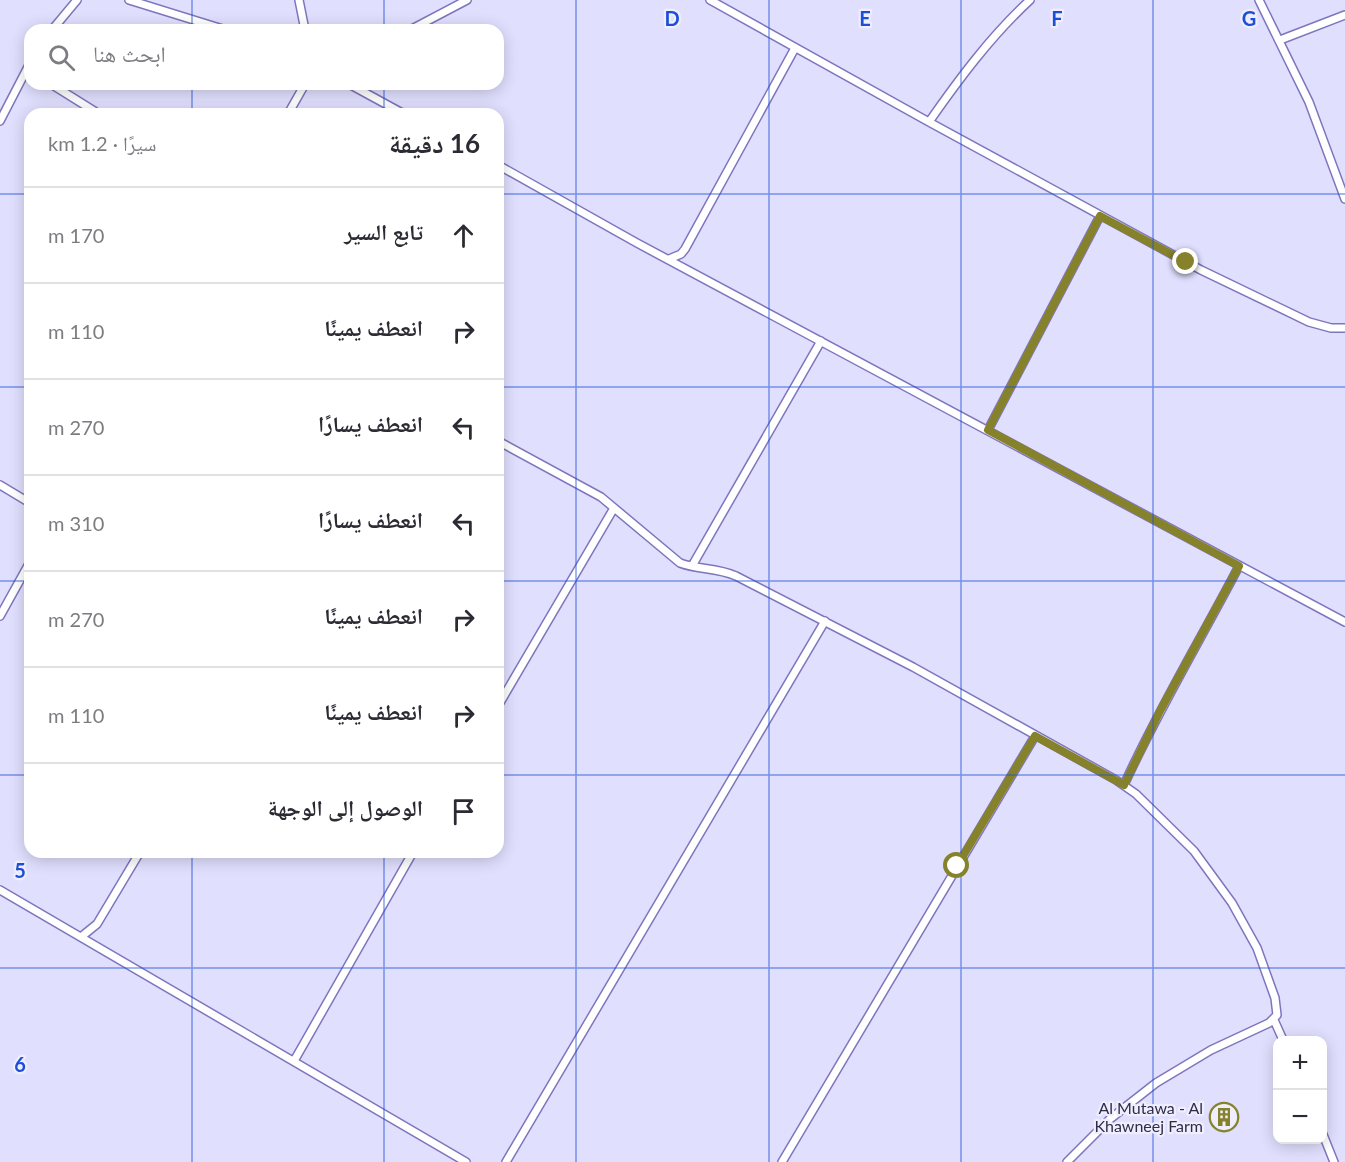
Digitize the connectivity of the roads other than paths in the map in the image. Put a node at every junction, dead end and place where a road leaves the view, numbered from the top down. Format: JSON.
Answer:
{"nodes":[{"id":1,"x":77,"y":0,"type":"edge"},
{"id":2,"x":129,"y":0,"type":"edge"},
{"id":3,"x":299,"y":0,"type":"edge"},
{"id":4,"x":467,"y":0,"type":"edge"},
{"id":5,"x":710,"y":0,"type":"edge"},
{"id":6,"x":1030,"y":0,"type":"edge"},
{"id":7,"x":1259,"y":0,"type":"edge"},
{"id":8,"x":721,"y":2,"type":"edge"},
{"id":9,"x":1345,"y":15,"type":"edge"},
{"id":10,"x":57,"y":24,"type":"edge"},
{"id":11,"x":207,"y":24,"type":"edge"},
{"id":12,"x":304,"y":24,"type":"edge"},
{"id":13,"x":421,"y":24,"type":"edge"},
{"id":14,"x":1280,"y":40,"type":"junction"},
{"id":15,"x":795,"y":48,"type":"junction"},
{"id":16,"x":24,"y":79,"type":"edge"},
{"id":17,"x":61,"y":90,"type":"edge"},
{"id":18,"x":302,"y":90,"type":"edge"},
{"id":19,"x":360,"y":90,"type":"edge"},
{"id":20,"x":89,"y":108,"type":"edge"},
{"id":21,"x":291,"y":108,"type":"edge"},
{"id":22,"x":393,"y":108,"type":"edge"},
{"id":23,"x":0,"y":121,"type":"edge"},
{"id":24,"x":929,"y":122,"type":"junction"},
{"id":25,"x":504,"y":168,"type":"edge"},
{"id":26,"x":1345,"y":199,"type":"edge"},
{"id":27,"x":1100,"y":216,"type":"junction"},
{"id":28,"x":669,"y":260,"type":"junction"},
{"id":29,"x":1345,"y":328,"type":"edge"},
{"id":30,"x":821,"y":341,"type":"junction"},
{"id":31,"x":988,"y":430,"type":"junction"},
{"id":32,"x":504,"y":444,"type":"edge"},
{"id":33,"x":0,"y":485,"type":"edge"},
{"id":34,"x":24,"y":499,"type":"edge"},
{"id":35,"x":614,"y":508,"type":"junction"},
{"id":36,"x":692,"y":566,"type":"junction"},
{"id":37,"x":1239,"y":566,"type":"junction"},
{"id":38,"x":24,"y":573,"type":"edge"},
{"id":39,"x":0,"y":616,"type":"edge"},
{"id":40,"x":825,"y":621,"type":"junction"},
{"id":41,"x":1345,"y":622,"type":"edge"},
{"id":42,"x":504,"y":696,"type":"edge"},
{"id":43,"x":1035,"y":736,"type":"junction"},
{"id":44,"x":1124,"y":785,"type":"junction"},
{"id":45,"x":136,"y":858,"type":"edge"},
{"id":46,"x":410,"y":858,"type":"edge"},
{"id":47,"x":0,"y":890,"type":"edge"},
{"id":48,"x":81,"y":937,"type":"junction"},
{"id":49,"x":1274,"y":1020,"type":"junction"},
{"id":50,"x":1281,"y":1036,"type":"edge"},
{"id":51,"x":294,"y":1061,"type":"junction"},
{"id":52,"x":1327,"y":1143,"type":"edge"},
{"id":53,"x":466,"y":1162,"type":"edge"},
{"id":54,"x":506,"y":1162,"type":"edge"},
{"id":55,"x":782,"y":1162,"type":"edge"},
{"id":56,"x":1067,"y":1162,"type":"edge"},
{"id":57,"x":1334,"y":1162,"type":"edge"}],
"edges":[{"from":1,"to":10,"type":"street"},
{"from":2,"to":11,"type":"street"},
{"from":3,"to":12,"type":"street"},
{"from":4,"to":13,"type":"street"},
{"from":5,"to":8,"type":"street"},
{"from":6,"to":24,"type":"street"},
{"from":7,"to":14,"type":"street"},
{"from":8,"to":15,"type":"street"},
{"from":9,"to":14,"type":"street"},
{"from":14,"to":26,"type":"street"},
{"from":15,"to":24,"type":"street"},
{"from":15,"to":28,"type":"street"},
{"from":16,"to":23,"type":"street"},
{"from":17,"to":20,"type":"street"},
{"from":18,"to":21,"type":"street"},
{"from":19,"to":22,"type":"street"},
{"from":24,"to":27,"type":"street"},
{"from":25,"to":28,"type":"street"},
{"from":27,"to":29,"type":"street"},
{"from":27,"to":31,"type":"street"},
{"from":28,"to":30,"type":"street"},
{"from":30,"to":31,"type":"street"},
{"from":30,"to":36,"type":"street"},
{"from":31,"to":37,"type":"street"},
{"from":32,"to":35,"type":"street"},
{"from":33,"to":34,"type":"street"},
{"from":35,"to":36,"type":"street"},
{"from":35,"to":42,"type":"street"},
{"from":36,"to":40,"type":"street"},
{"from":37,"to":41,"type":"street"},
{"from":37,"to":44,"type":"street"},
{"from":38,"to":39,"type":"street"},
{"from":40,"to":43,"type":"street"},
{"from":40,"to":54,"type":"street"},
{"from":43,"to":44,"type":"street"},
{"from":43,"to":55,"type":"street"},
{"from":44,"to":49,"type":"street"},
{"from":45,"to":48,"type":"street"},
{"from":46,"to":51,"type":"street"},
{"from":47,"to":48,"type":"street"},
{"from":48,"to":51,"type":"street"},
{"from":49,"to":50,"type":"street"},
{"from":49,"to":56,"type":"street"},
{"from":51,"to":53,"type":"street"},
{"from":52,"to":57,"type":"street"}]}
